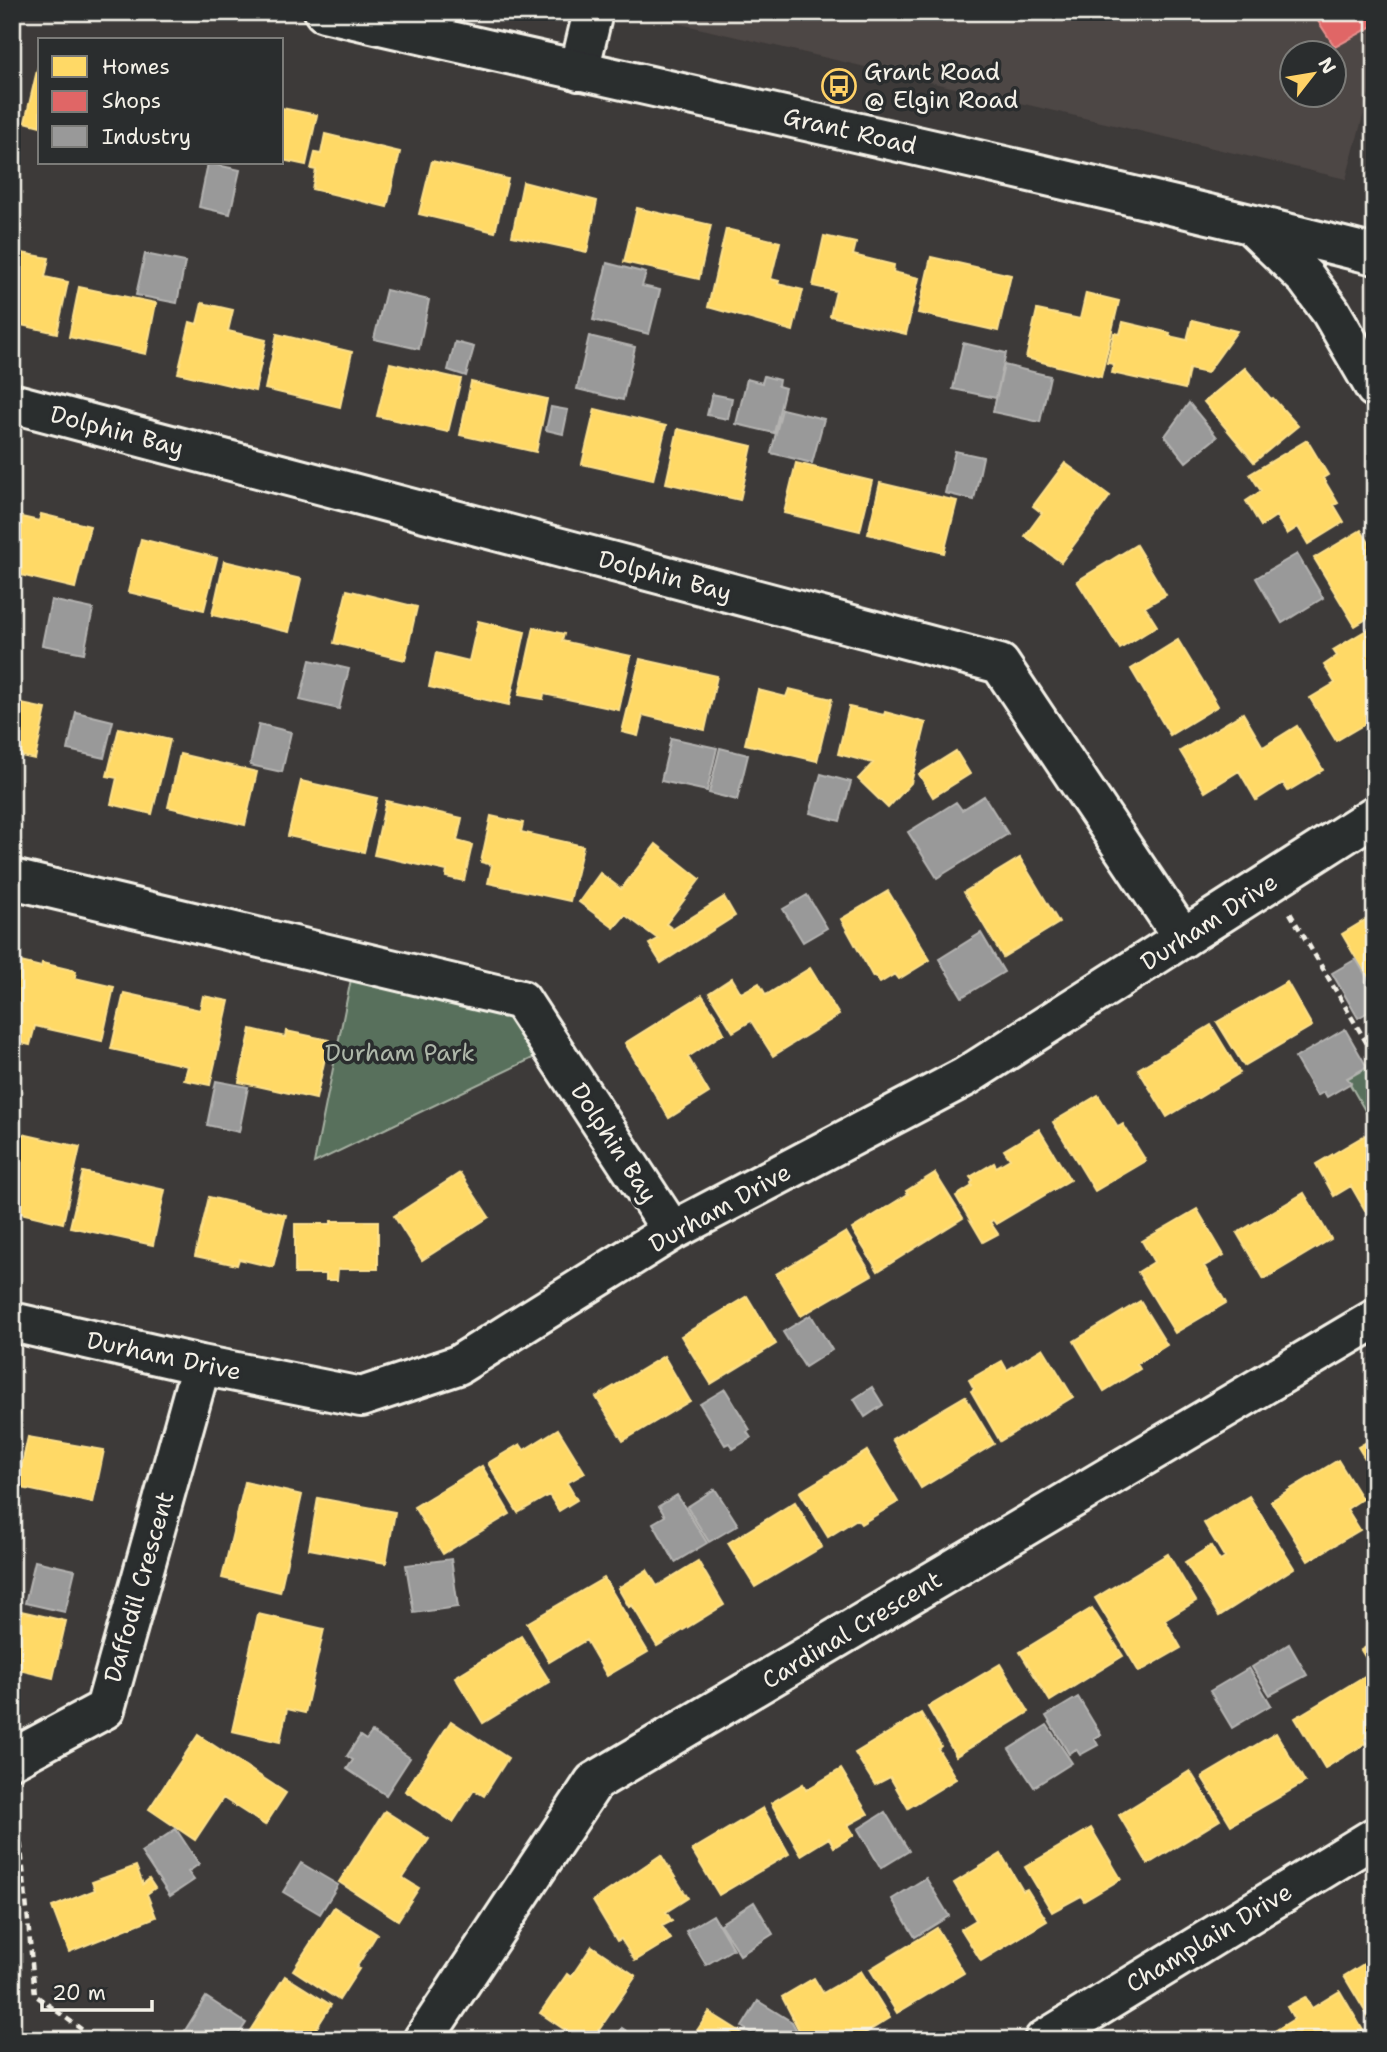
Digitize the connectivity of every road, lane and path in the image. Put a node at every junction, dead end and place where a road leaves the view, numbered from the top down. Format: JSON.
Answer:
{"nodes":[{"id":1,"x":324,"y":12,"type":"edge"},
{"id":2,"x":593,"y":12,"type":"edge"},
{"id":3,"x":579,"y":71,"type":"junction"},
{"id":4,"x":1248,"y":223,"type":"junction"},
{"id":5,"x":1375,"y":255,"type":"edge"},
{"id":6,"x":1375,"y":387,"type":"edge"},
{"id":7,"x":12,"y":403,"type":"edge"},
{"id":8,"x":1375,"y":815,"type":"edge"},
{"id":9,"x":12,"y":879,"type":"edge"},
{"id":10,"x":1271,"y":882,"type":"junction"},
{"id":11,"x":1183,"y":938,"type":"junction"},
{"id":12,"x":1375,"y":1057,"type":"edge"},
{"id":13,"x":672,"y":1231,"type":"junction"},
{"id":14,"x":1375,"y":1319,"type":"edge"},
{"id":15,"x":12,"y":1322,"type":"edge"},
{"id":16,"x":201,"y":1365,"type":"junction"},
{"id":17,"x":12,"y":1759,"type":"edge"},
{"id":18,"x":1375,"y":1837,"type":"edge"},
{"id":19,"x":96,"y":2040,"type":"edge"},
{"id":20,"x":423,"y":2040,"type":"edge"},
{"id":21,"x":1044,"y":2040,"type":"edge"}],
"edges":[{"from":1,"to":3,"type":"street","name":"Grant Road"},
{"from":2,"to":3,"type":"street"},
{"from":3,"to":4,"type":"street","name":"Grant Road"},
{"from":4,"to":5,"type":"street","name":"Grant Road"},
{"from":4,"to":6,"type":"street"},
{"from":7,"to":11,"type":"street","name":"Dolphin Bay"},
{"from":8,"to":10,"type":"street","name":"Durham Drive"},
{"from":9,"to":13,"type":"street","name":"Dolphin Bay"},
{"from":10,"to":11,"type":"street","name":"Durham Drive"},
{"from":10,"to":12,"type":"path"},
{"from":11,"to":13,"type":"street","name":"Durham Drive"},
{"from":13,"to":16,"type":"street","name":"Durham Drive"},
{"from":14,"to":20,"type":"street","name":"Cardinal Crescent"},
{"from":15,"to":16,"type":"street","name":"Durham Drive"},
{"from":16,"to":17,"type":"street","name":"Daffodil Crescent"},
{"from":17,"to":19,"type":"path"},
{"from":18,"to":21,"type":"street","name":"Champlain Drive"}]}
